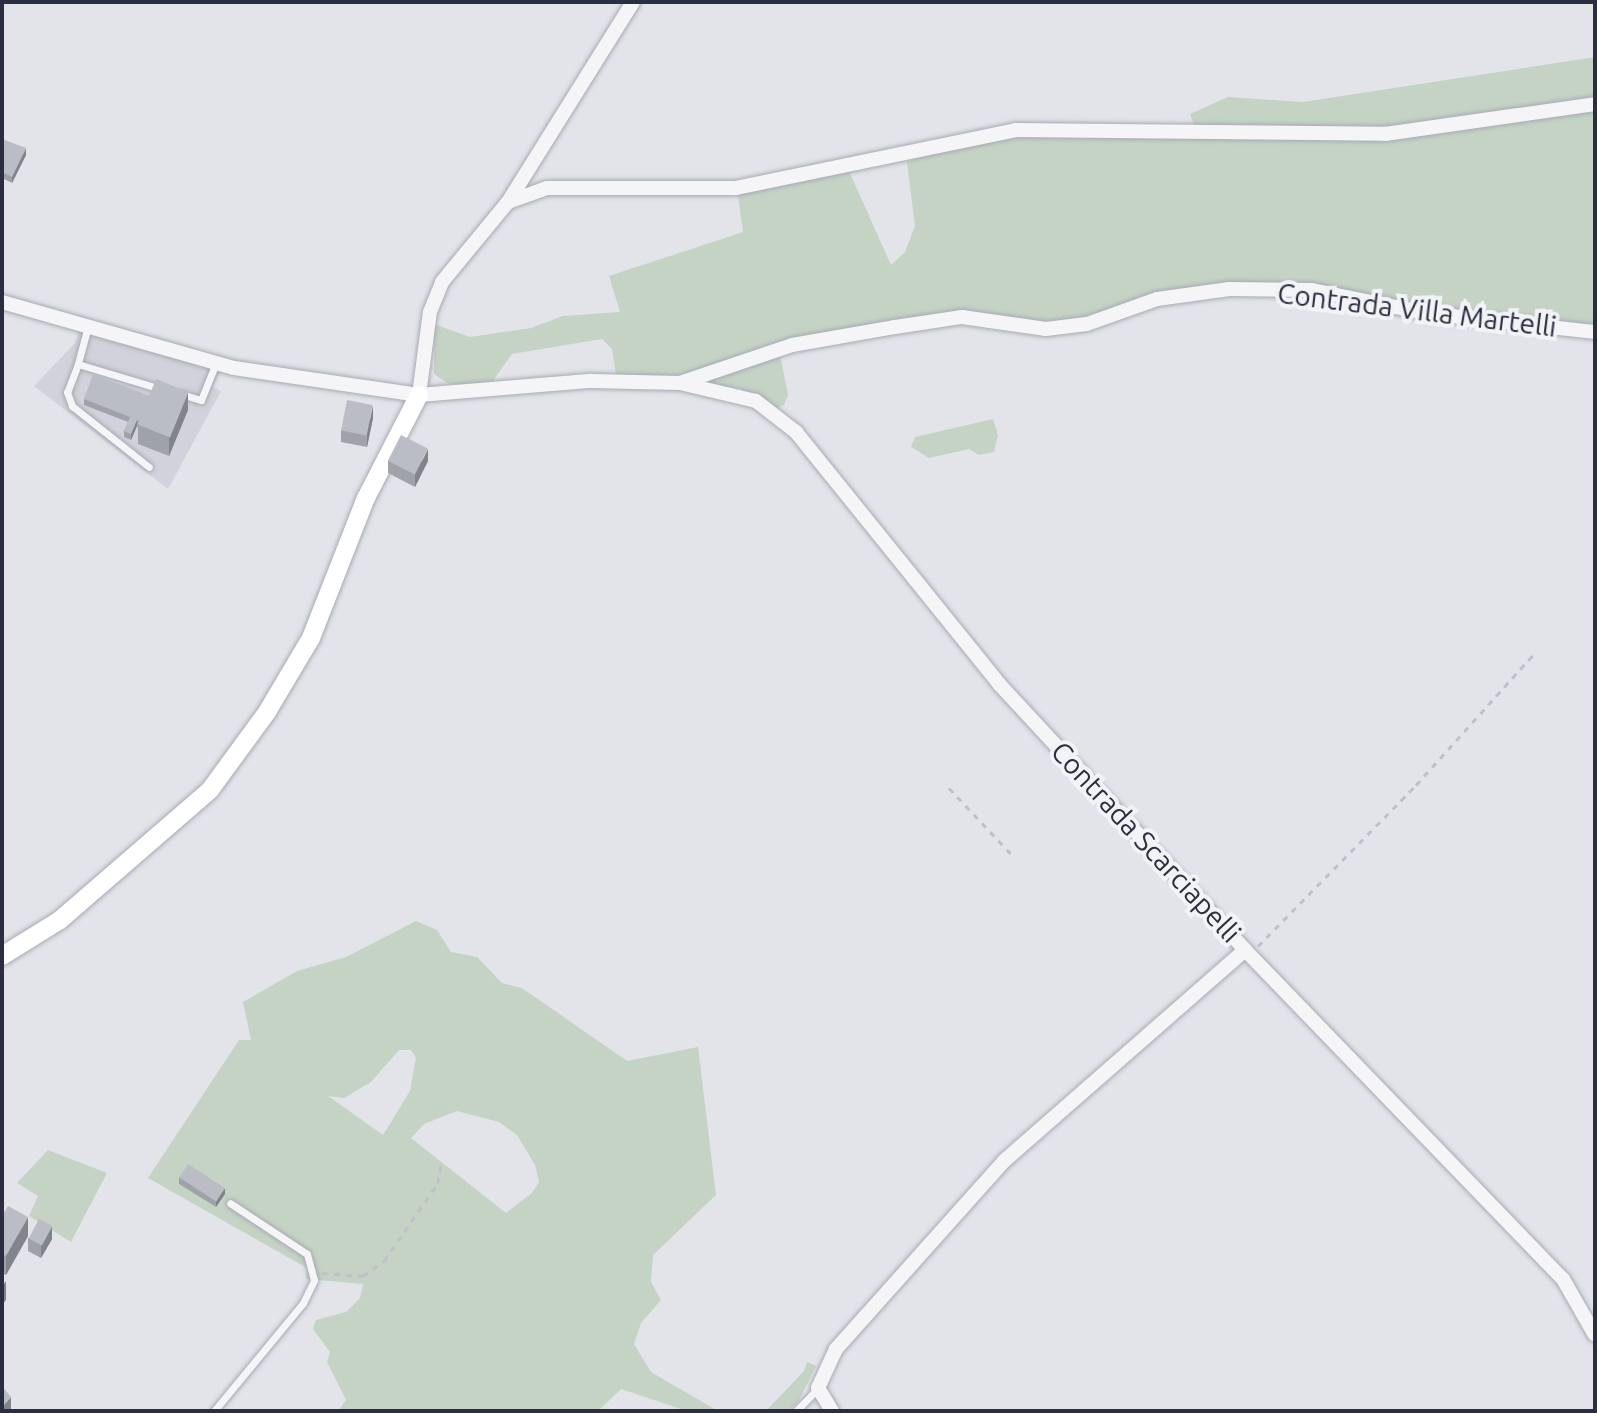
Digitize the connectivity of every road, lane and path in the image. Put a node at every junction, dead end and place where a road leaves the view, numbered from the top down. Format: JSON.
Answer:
{"nodes":[{"id":1,"x":633,"y":2,"type":"edge"},
{"id":2,"x":1595,"y":104,"type":"edge"},
{"id":3,"x":508,"y":202,"type":"junction"},
{"id":4,"x":2,"y":302,"type":"edge"},
{"id":5,"x":88,"y":326,"type":"junction"},
{"id":6,"x":1595,"y":332,"type":"edge"},
{"id":7,"x":216,"y":363,"type":"junction"},
{"id":8,"x":78,"y":364,"type":"junction"},
{"id":9,"x":680,"y":383,"type":"junction"},
{"id":10,"x":419,"y":395,"type":"junction"},
{"id":11,"x":149,"y":467,"type":"dead end"},
{"id":12,"x":1533,"y":655,"type":"dead end"},
{"id":13,"x":949,"y":788,"type":"dead end"},
{"id":14,"x":1014,"y":857,"type":"dead end"},
{"id":15,"x":1247,"y":952,"type":"junction"},
{"id":16,"x":2,"y":956,"type":"edge"},
{"id":17,"x":441,"y":1164,"type":"dead end"},
{"id":18,"x":230,"y":1203,"type":"dead end"},
{"id":19,"x":314,"y":1272,"type":"junction"},
{"id":20,"x":1595,"y":1335,"type":"edge"},
{"id":21,"x":818,"y":1388,"type":"junction"},
{"id":22,"x":214,"y":1411,"type":"edge"},
{"id":23,"x":796,"y":1411,"type":"edge"},
{"id":24,"x":832,"y":1411,"type":"edge"}],
"edges":[{"from":1,"to":3,"type":"street"},
{"from":2,"to":3,"type":"street"},
{"from":3,"to":10,"type":"street"},
{"from":4,"to":5,"type":"street","name":"Contrada Villa Martelli"},
{"from":5,"to":7,"type":"street","name":"Contrada Villa Martelli"},
{"from":5,"to":8,"type":"lane"},
{"from":6,"to":9,"type":"street","name":"Contrada Villa Martelli"},
{"from":7,"to":8,"type":"lane"},
{"from":7,"to":10,"type":"street","name":"Contrada Villa Martelli"},
{"from":8,"to":11,"type":"lane"},
{"from":9,"to":10,"type":"street","name":"Contrada Villa Martelli"},
{"from":9,"to":15,"type":"street","name":"Contrada Scarciapelli"},
{"from":10,"to":16,"type":"street"},
{"from":12,"to":15,"type":"path"},
{"from":13,"to":14,"type":"path"},
{"from":15,"to":20,"type":"street","name":"Contrada Scarciapelli"},
{"from":15,"to":21,"type":"street"},
{"from":17,"to":19,"type":"path"},
{"from":18,"to":19,"type":"lane"},
{"from":19,"to":22,"type":"lane"},
{"from":21,"to":23,"type":"lane"},
{"from":21,"to":24,"type":"street"}]}
